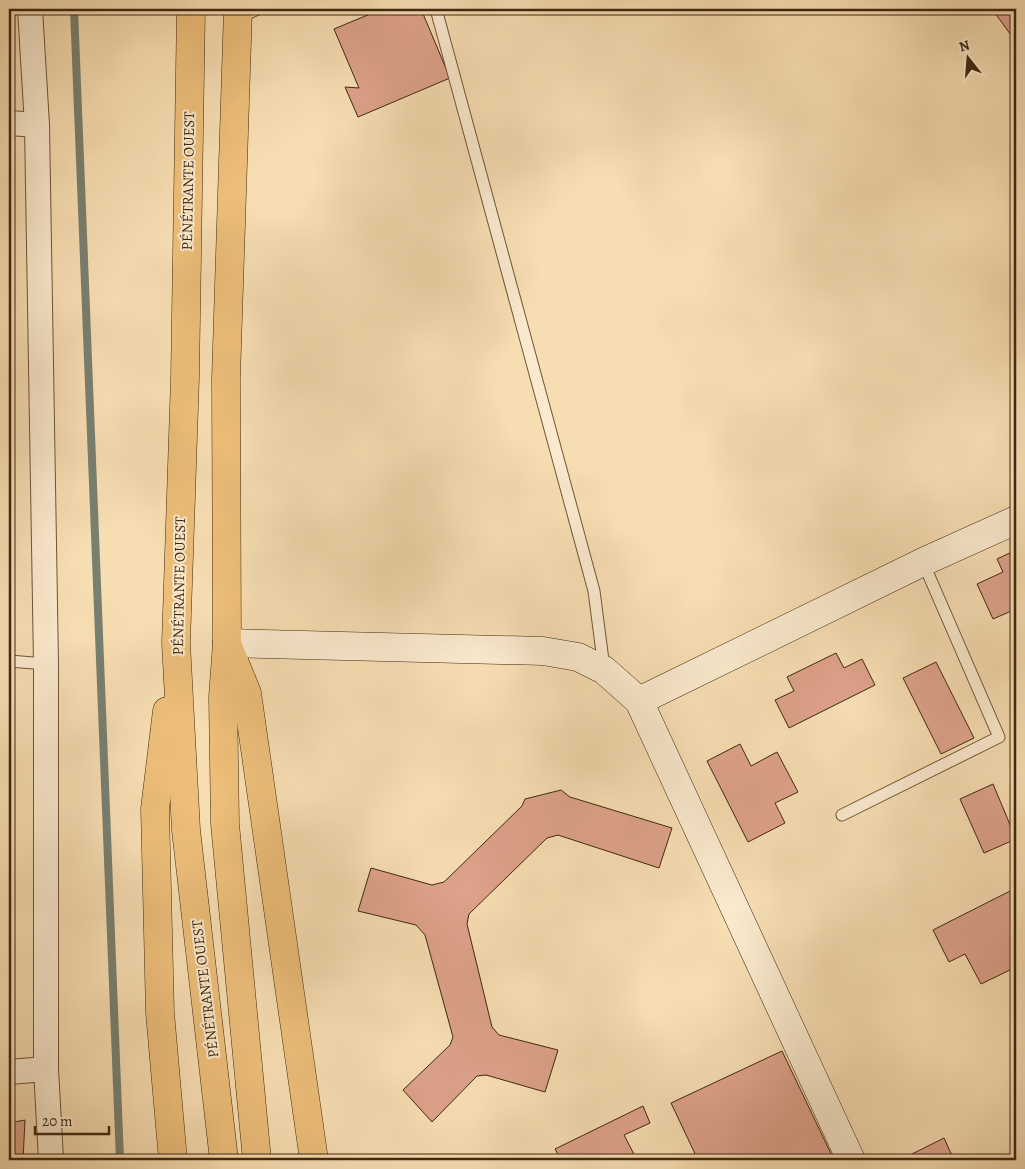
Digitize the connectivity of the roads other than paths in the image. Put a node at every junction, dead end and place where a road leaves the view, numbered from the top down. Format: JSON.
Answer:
{"nodes":[{"id":1,"x":30,"y":9,"type":"edge"},
{"id":2,"x":191,"y":9,"type":"edge"},
{"id":3,"x":436,"y":9,"type":"edge"},
{"id":4,"x":244,"y":12,"type":"edge"},
{"id":5,"x":9,"y":123,"type":"edge"},
{"id":6,"x":37,"y":125,"type":"junction"},
{"id":7,"x":1016,"y":520,"type":"edge"},
{"id":8,"x":923,"y":562,"type":"junction"},
{"id":9,"x":176,"y":643,"type":"junction"},
{"id":10,"x":227,"y":643,"type":"junction"},
{"id":11,"x":9,"y":661,"type":"edge"},
{"id":12,"x":46,"y":664,"type":"junction"},
{"id":13,"x":604,"y":670,"type":"junction"},
{"id":14,"x":639,"y":701,"type":"junction"},
{"id":15,"x":842,"y":815,"type":"dead end"},
{"id":16,"x":46,"y":1069,"type":"junction"},
{"id":17,"x":9,"y":1072,"type":"edge"},
{"id":18,"x":51,"y":1160,"type":"edge"},
{"id":19,"x":172,"y":1160,"type":"edge"},
{"id":20,"x":224,"y":1160,"type":"edge"},
{"id":21,"x":256,"y":1160,"type":"edge"},
{"id":22,"x":314,"y":1160,"type":"edge"},
{"id":23,"x":851,"y":1160,"type":"edge"}],
"edges":[{"from":1,"to":6,"type":"street"},
{"from":2,"to":9,"type":"highway","name":"PÉNÉTRANTE OUEST"},
{"from":3,"to":13,"type":"lane"},
{"from":4,"to":10,"type":"highway"},
{"from":5,"to":6,"type":"street"},
{"from":6,"to":12,"type":"street"},
{"from":7,"to":8,"type":"street"},
{"from":8,"to":14,"type":"street"},
{"from":8,"to":15,"type":"lane"},
{"from":9,"to":19,"type":"highway"},
{"from":9,"to":20,"type":"highway","name":"PÉNÉTRANTE OUEST"},
{"from":10,"to":13,"type":"street"},
{"from":10,"to":21,"type":"highway"},
{"from":10,"to":22,"type":"highway"},
{"from":11,"to":12,"type":"lane"},
{"from":12,"to":16,"type":"street"},
{"from":13,"to":14,"type":"street"},
{"from":14,"to":23,"type":"street"},
{"from":16,"to":17,"type":"street"},
{"from":16,"to":18,"type":"street"}]}
